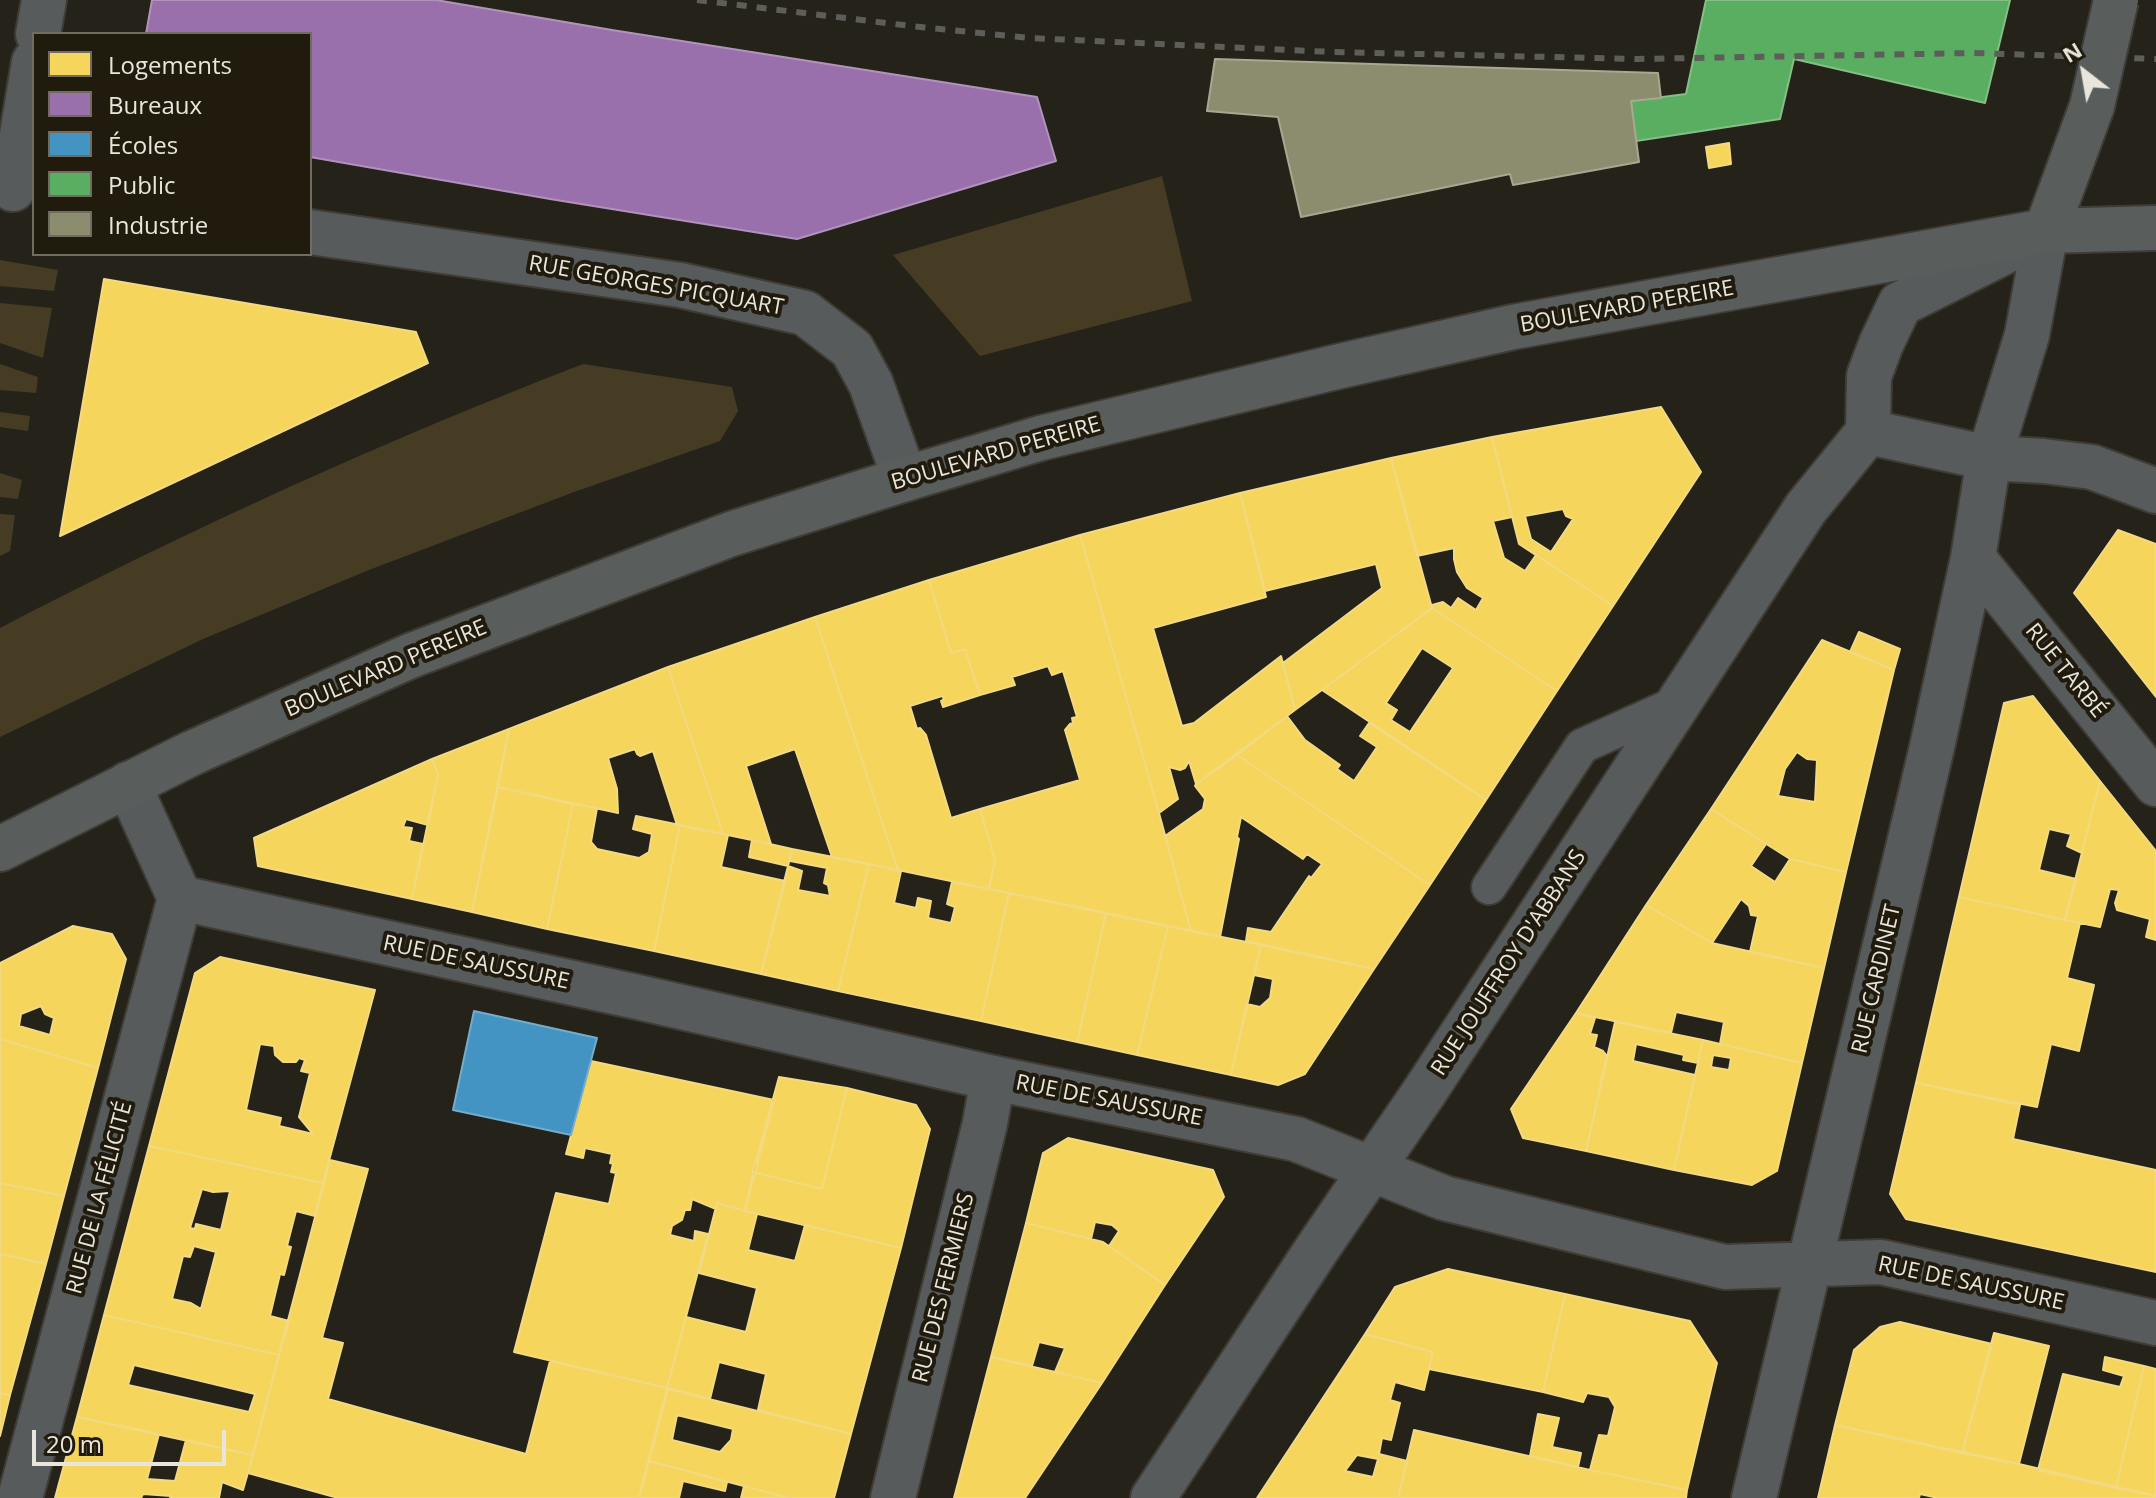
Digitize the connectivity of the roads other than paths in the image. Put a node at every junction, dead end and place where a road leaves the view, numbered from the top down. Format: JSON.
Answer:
{"nodes":[{"id":1,"x":44,"y":0,"type":"edge"},
{"id":2,"x":2116,"y":0,"type":"edge"},
{"id":3,"x":38,"y":32,"type":"edge"},
{"id":4,"x":32,"y":76,"type":"edge"},
{"id":5,"x":16,"y":189,"type":"edge"},
{"id":6,"x":2156,"y":228,"type":"edge"},
{"id":7,"x":2046,"y":231,"type":"junction"},
{"id":8,"x":312,"y":232,"type":"edge"},
{"id":9,"x":1868,"y":432,"type":"junction"},
{"id":10,"x":1989,"y":458,"type":"junction"},
{"id":11,"x":905,"y":479,"type":"junction"},
{"id":12,"x":2156,"y":491,"type":"edge"},
{"id":13,"x":1973,"y":558,"type":"junction"},
{"id":14,"x":1680,"y":702,"type":"junction"},
{"id":15,"x":128,"y":784,"type":"junction"},
{"id":16,"x":2156,"y":784,"type":"edge"},
{"id":17,"x":0,"y":849,"type":"edge"},
{"id":18,"x":1489,"y":887,"type":"dead end"},
{"id":19,"x":180,"y":898,"type":"junction"},
{"id":20,"x":993,"y":1078,"type":"junction"},
{"id":21,"x":1373,"y":1169,"type":"junction"},
{"id":22,"x":1809,"y":1266,"type":"junction"},
{"id":23,"x":2156,"y":1323,"type":"edge"},
{"id":24,"x":20,"y":1498,"type":"edge"},
{"id":25,"x":893,"y":1498,"type":"edge"},
{"id":26,"x":1153,"y":1498,"type":"edge"},
{"id":27,"x":1754,"y":1498,"type":"edge"}],
"edges":[{"from":1,"to":3,"type":"street"},
{"from":2,"to":7,"type":"main road","bridge":true},
{"from":4,"to":5,"type":"street"},
{"from":6,"to":7,"type":"main road","name":"BOULEVARD PEREIRE"},
{"from":7,"to":9,"type":"street"},
{"from":7,"to":10,"type":"street"},
{"from":7,"to":11,"type":"main road","name":"BOULEVARD PEREIRE"},
{"from":8,"to":11,"type":"street","name":"RUE GEORGES PICQUART"},
{"from":9,"to":10,"type":"street"},
{"from":9,"to":14,"type":"street","name":"RUE JOUFFROY D'ABBANS"},
{"from":10,"to":12,"type":"street"},
{"from":10,"to":13,"type":"street","name":"RUE CARDINET"},
{"from":11,"to":15,"type":"main road","name":"BOULEVARD PEREIRE"},
{"from":13,"to":16,"type":"street","name":"RUE TARBÉ"},
{"from":13,"to":22,"type":"street","name":"RUE CARDINET"},
{"from":14,"to":18,"type":"lane"},
{"from":14,"to":21,"type":"street","name":"RUE JOUFFROY D'ABBANS"},
{"from":15,"to":17,"type":"main road","name":"BOULEVARD PEREIRE"},
{"from":15,"to":19,"type":"street"},
{"from":19,"to":20,"type":"street","name":"RUE DE SAUSSURE"},
{"from":19,"to":24,"type":"street","name":"RUE DE LA FÉLICITÉ"},
{"from":20,"to":21,"type":"street","name":"RUE DE SAUSSURE"},
{"from":20,"to":25,"type":"street","name":"RUE DES FERMIERS"},
{"from":21,"to":22,"type":"street","name":"RUE DE SAUSSURE"},
{"from":21,"to":26,"type":"street","name":"RUE JOUFFROY D'ABBANS"},
{"from":22,"to":23,"type":"street","name":"RUE DE SAUSSURE"},
{"from":22,"to":27,"type":"street","name":"RUE CARDINET"}]}
